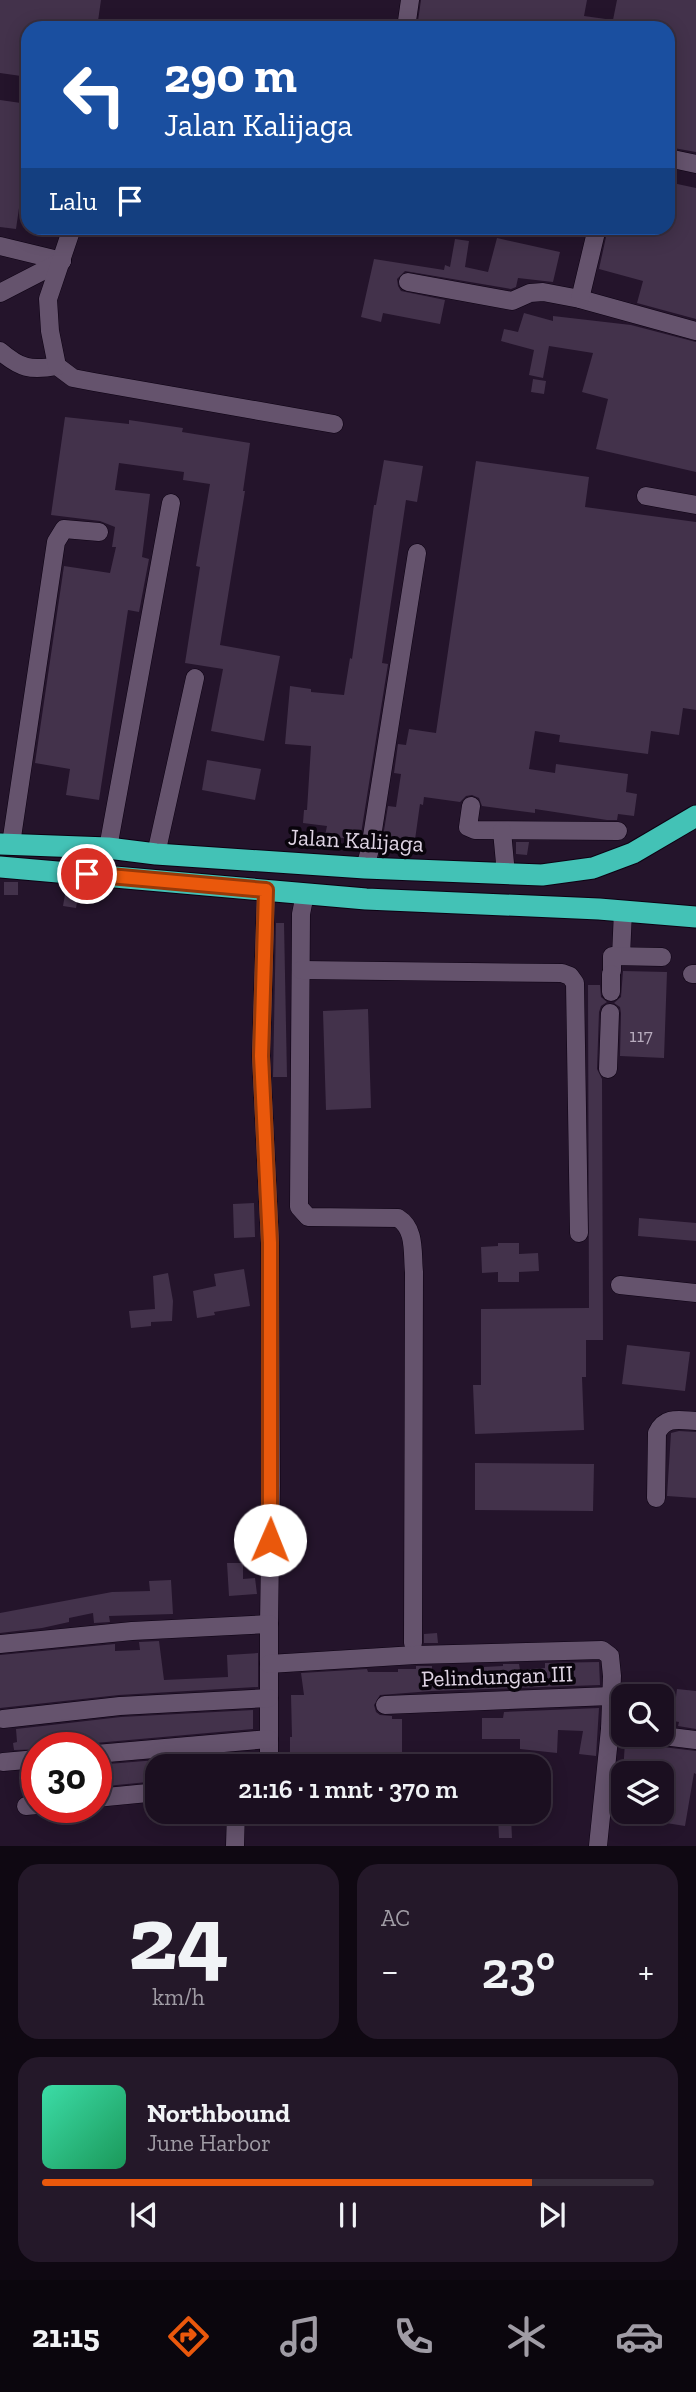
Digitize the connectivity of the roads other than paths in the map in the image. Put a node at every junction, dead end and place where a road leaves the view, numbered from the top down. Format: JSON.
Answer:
{"nodes":[{"id":1,"x":410,"y":0,"type":"edge"},
{"id":2,"x":407,"y":21,"type":"edge"},
{"id":3,"x":675,"y":160,"type":"edge"},
{"id":4,"x":696,"y":164,"type":"edge"},
{"id":5,"x":70,"y":235,"type":"edge"},
{"id":6,"x":595,"y":235,"type":"edge"},
{"id":7,"x":0,"y":246,"type":"edge"},
{"id":8,"x":62,"y":261,"type":"junction"},
{"id":9,"x":408,"y":282,"type":"dead end"},
{"id":10,"x":0,"y":293,"type":"edge"},
{"id":11,"x":580,"y":299,"type":"junction"},
{"id":12,"x":696,"y":329,"type":"edge"},
{"id":13,"x":0,"y":351,"type":"edge"},
{"id":14,"x":57,"y":366,"type":"junction"},
{"id":15,"x":334,"y":424,"type":"dead end"},
{"id":16,"x":646,"y":496,"type":"dead end"},
{"id":17,"x":171,"y":503,"type":"dead end"},
{"id":18,"x":696,"y":505,"type":"edge"},
{"id":19,"x":99,"y":532,"type":"dead end"},
{"id":20,"x":417,"y":553,"type":"dead end"},
{"id":21,"x":195,"y":678,"type":"dead end"},
{"id":22,"x":471,"y":806,"type":"dead end"},
{"id":23,"x":696,"y":816,"type":"edge"},
{"id":24,"x":502,"y":831,"type":"junction"},
{"id":25,"x":618,"y":831,"type":"dead end"},
{"id":26,"x":6,"y":844,"type":"edge"},
{"id":27,"x":108,"y":848,"type":"junction"},
{"id":28,"x":156,"y":854,"type":"junction"},
{"id":29,"x":0,"y":867,"type":"edge"},
{"id":30,"x":365,"y":868,"type":"junction"},
{"id":31,"x":506,"y":874,"type":"junction"},
{"id":32,"x":266,"y":890,"type":"junction"},
{"id":33,"x":305,"y":894,"type":"junction"},
{"id":34,"x":366,"y":899,"type":"junction"},
{"id":35,"x":622,"y":911,"type":"junction"},
{"id":36,"x":696,"y":917,"type":"edge"},
{"id":37,"x":662,"y":957,"type":"dead end"},
{"id":38,"x":301,"y":970,"type":"junction"},
{"id":39,"x":610,"y":1013,"type":"dead end"},
{"id":40,"x":608,"y":1069,"type":"dead end"},
{"id":41,"x":579,"y":1233,"type":"dead end"},
{"id":42,"x":620,"y":1285,"type":"dead end"},
{"id":43,"x":696,"y":1293,"type":"edge"},
{"id":44,"x":696,"y":1421,"type":"edge"},
{"id":45,"x":656,"y":1498,"type":"dead end"},
{"id":46,"x":269,"y":1624,"type":"junction"},
{"id":47,"x":413,"y":1643,"type":"dead end"},
{"id":48,"x":0,"y":1644,"type":"edge"},
{"id":49,"x":269,"y":1664,"type":"junction"},
{"id":50,"x":612,"y":1684,"type":"edge"},
{"id":51,"x":611,"y":1696,"type":"edge"},
{"id":52,"x":269,"y":1698,"type":"junction"},
{"id":53,"x":385,"y":1704,"type":"dead end"},
{"id":54,"x":3,"y":1719,"type":"dead end"},
{"id":55,"x":674,"y":1737,"type":"edge"},
{"id":56,"x":269,"y":1739,"type":"junction"},
{"id":57,"x":696,"y":1740,"type":"edge"},
{"id":58,"x":614,"y":1747,"type":"edge"},
{"id":59,"x":112,"y":1753,"type":"edge"},
{"id":60,"x":269,"y":1754,"type":"edge"},
{"id":61,"x":21,"y":1760,"type":"edge"},
{"id":62,"x":3,"y":1762,"type":"dead end"},
{"id":63,"x":145,"y":1793,"type":"edge"},
{"id":64,"x":112,"y":1796,"type":"edge"},
{"id":65,"x":236,"y":1824,"type":"edge"},
{"id":66,"x":235,"y":1846,"type":"edge"},
{"id":67,"x":598,"y":1846,"type":"edge"}],
"edges":[{"from":1,"to":2,"type":"street"},
{"from":3,"to":4,"type":"street"},
{"from":5,"to":8,"type":"street"},
{"from":6,"to":11,"type":"street"},
{"from":7,"to":8,"type":"street"},
{"from":8,"to":10,"type":"street"},
{"from":8,"to":14,"type":"street"},
{"from":9,"to":11,"type":"street"},
{"from":11,"to":12,"type":"street"},
{"from":13,"to":14,"type":"street"},
{"from":14,"to":15,"type":"street"},
{"from":16,"to":18,"type":"street"},
{"from":17,"to":27,"type":"street"},
{"from":19,"to":26,"type":"street"},
{"from":20,"to":30,"type":"street"},
{"from":21,"to":28,"type":"street"},
{"from":22,"to":24,"type":"street"},
{"from":23,"to":31,"type":"highway","name":"Jalan Kalijaga"},
{"from":24,"to":25,"type":"street"},
{"from":24,"to":31,"type":"street"},
{"from":26,"to":27,"type":"highway","name":"Jalan Kalijaga"},
{"from":27,"to":28,"type":"highway","name":"Jalan Kalijaga"},
{"from":28,"to":30,"type":"highway","name":"Jalan Kalijaga"},
{"from":29,"to":32,"type":"highway"},
{"from":30,"to":31,"type":"highway","name":"Jalan Kalijaga"},
{"from":30,"to":34,"type":"highway"},
{"from":32,"to":33,"type":"highway"},
{"from":32,"to":46,"type":"street"},
{"from":33,"to":34,"type":"highway"},
{"from":33,"to":38,"type":"street"},
{"from":34,"to":35,"type":"highway"},
{"from":35,"to":36,"type":"highway"},
{"from":35,"to":37,"type":"street"},
{"from":38,"to":41,"type":"street"},
{"from":38,"to":47,"type":"street"},
{"from":39,"to":40,"type":"street"},
{"from":42,"to":43,"type":"street"},
{"from":44,"to":45,"type":"street"},
{"from":46,"to":48,"type":"street"},
{"from":46,"to":49,"type":"street"},
{"from":49,"to":50,"type":"street"},
{"from":49,"to":52,"type":"street"},
{"from":51,"to":53,"type":"street","name":"Pelindungan III"},
{"from":52,"to":54,"type":"street"},
{"from":52,"to":56,"type":"street"},
{"from":55,"to":57,"type":"street"},
{"from":56,"to":59,"type":"street"},
{"from":56,"to":60,"type":"street"},
{"from":58,"to":67,"type":"street"},
{"from":61,"to":62,"type":"street"},
{"from":63,"to":64,"type":"street"},
{"from":65,"to":66,"type":"street"}]}
